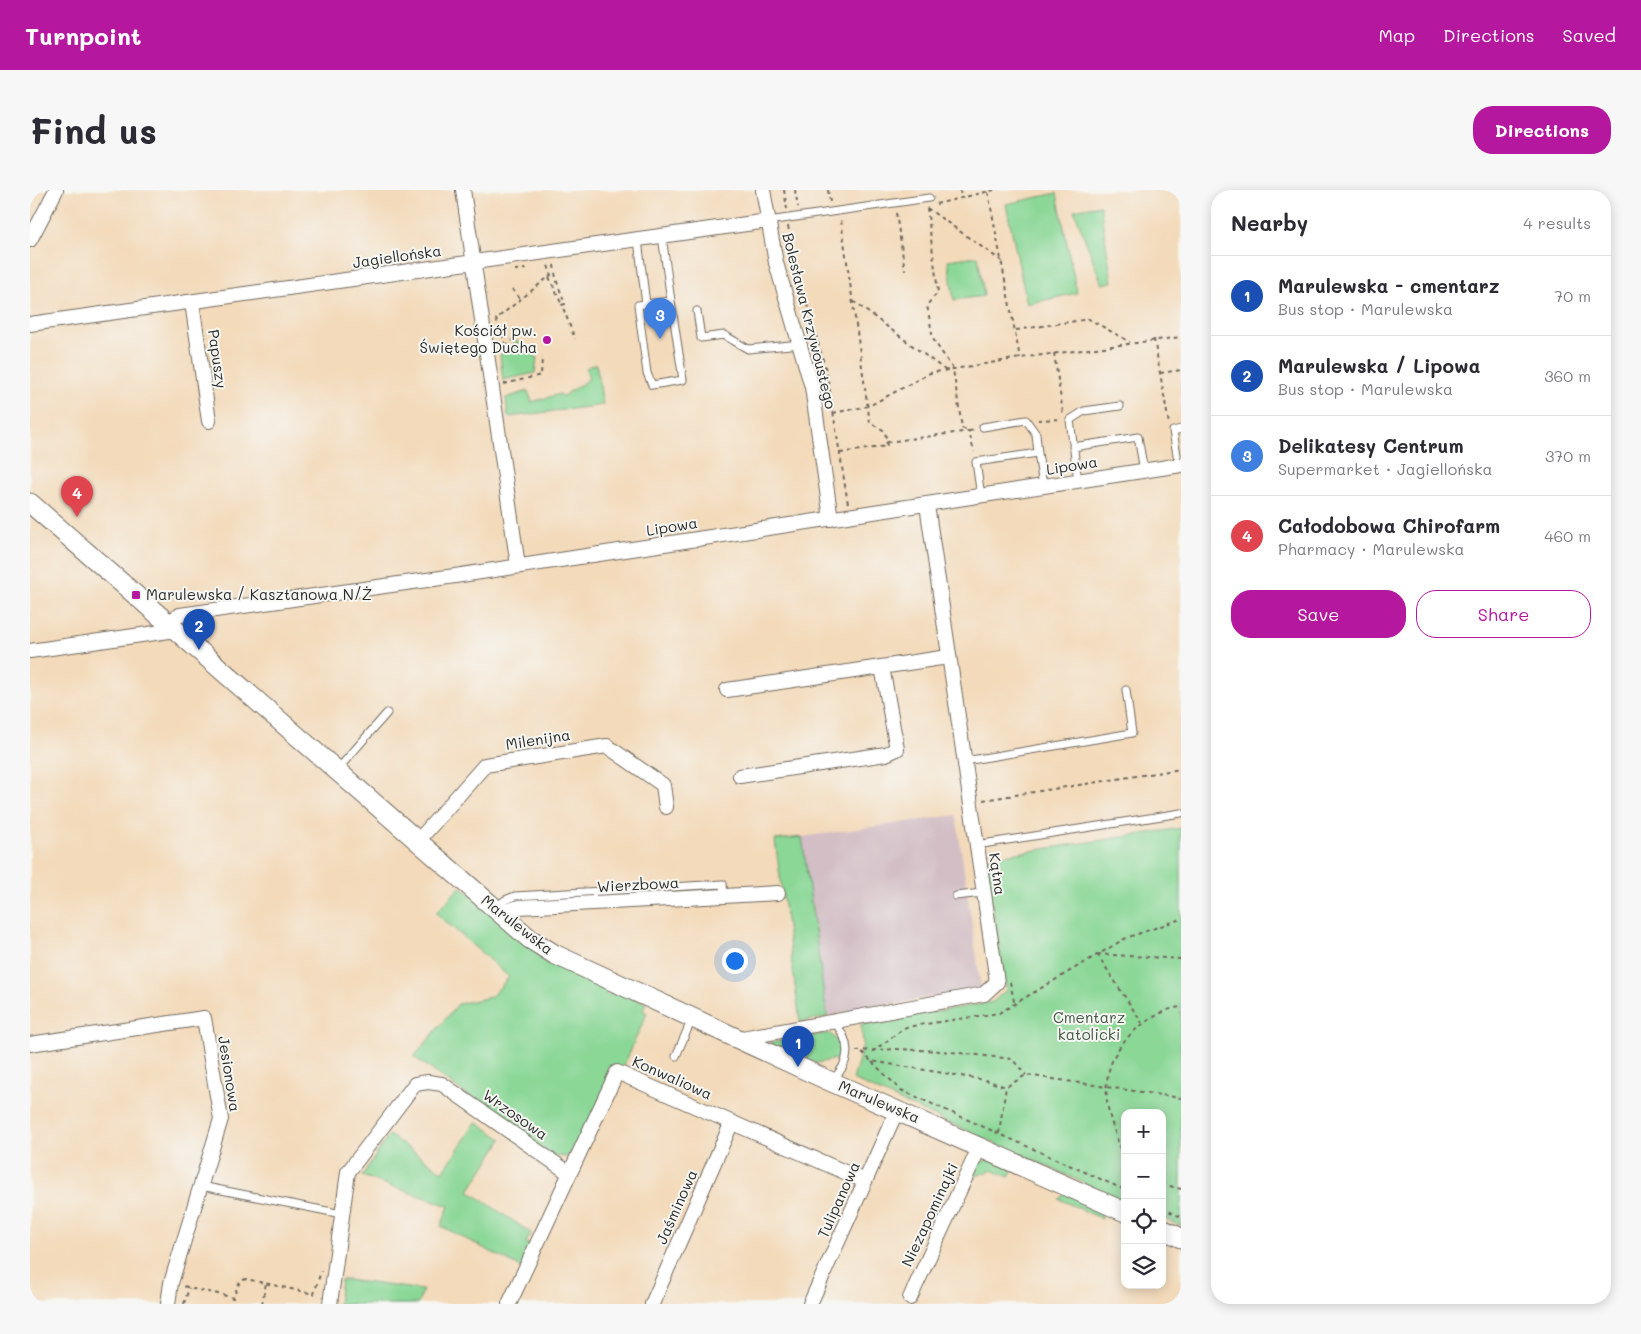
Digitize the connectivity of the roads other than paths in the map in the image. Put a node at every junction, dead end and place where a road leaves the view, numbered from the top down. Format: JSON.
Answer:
{"nodes":[{"id":1,"x":56,"y":190,"type":"edge"},
{"id":2,"x":463,"y":190,"type":"edge"},
{"id":3,"x":763,"y":190,"type":"edge"},
{"id":4,"x":929,"y":198,"type":"dead end"},
{"id":5,"x":768,"y":221,"type":"junction"},
{"id":6,"x":662,"y":236,"type":"junction"},
{"id":7,"x":30,"y":240,"type":"edge"},
{"id":8,"x":638,"y":240,"type":"junction"},
{"id":9,"x":474,"y":262,"type":"junction"},
{"id":10,"x":672,"y":301,"type":"junction"},
{"id":11,"x":192,"y":302,"type":"junction"},
{"id":12,"x":646,"y":304,"type":"junction"},
{"id":13,"x":697,"y":311,"type":"dead end"},
{"id":14,"x":30,"y":324,"type":"edge"},
{"id":15,"x":801,"y":344,"type":"junction"},
{"id":16,"x":1120,"y":406,"type":"dead end"},
{"id":17,"x":210,"y":421,"type":"dead end"},
{"id":18,"x":983,"y":427,"type":"road end"},
{"id":19,"x":1181,"y":430,"type":"edge"},
{"id":20,"x":1073,"y":447,"type":"junction"},
{"id":21,"x":1038,"y":453,"type":"junction"},
{"id":22,"x":1179,"y":460,"type":"edge"},
{"id":23,"x":1144,"y":471,"type":"junction"},
{"id":24,"x":1078,"y":481,"type":"junction"},
{"id":25,"x":1043,"y":487,"type":"junction"},
{"id":26,"x":981,"y":496,"type":"junction"},
{"id":27,"x":30,"y":503,"type":"edge"},
{"id":28,"x":927,"y":505,"type":"junction"},
{"id":29,"x":831,"y":519,"type":"junction"},
{"id":30,"x":518,"y":566,"type":"junction"},
{"id":31,"x":148,"y":605,"type":"junction"},
{"id":32,"x":172,"y":626,"type":"junction"},
{"id":33,"x":148,"y":634,"type":"junction"},
{"id":34,"x":30,"y":651,"type":"edge"},
{"id":35,"x":948,"y":656,"type":"junction"},
{"id":36,"x":882,"y":667,"type":"junction"},
{"id":37,"x":727,"y":690,"type":"dead end"},
{"id":38,"x":1126,"y":690,"type":"dead end"},
{"id":39,"x":387,"y":714,"type":"dead end"},
{"id":40,"x":965,"y":761,"type":"junction"},
{"id":41,"x":336,"y":771,"type":"junction"},
{"id":42,"x":740,"y":776,"type":"dead end"},
{"id":43,"x":666,"y":807,"type":"dead end"},
{"id":44,"x":1181,"y":813,"type":"edge"},
{"id":45,"x":417,"y":842,"type":"junction"},
{"id":46,"x":976,"y":845,"type":"junction"},
{"id":47,"x":982,"y":892,"type":"junction"},
{"id":48,"x":778,"y":893,"type":"dead end"},
{"id":49,"x":956,"y":896,"type":"dead end"},
{"id":50,"x":499,"y":913,"type":"junction"},
{"id":51,"x":692,"y":1018,"type":"junction"},
{"id":52,"x":834,"y":1022,"type":"junction"},
{"id":53,"x":738,"y":1039,"type":"junction"},
{"id":54,"x":30,"y":1044,"type":"edge"},
{"id":55,"x":676,"y":1056,"type":"dead end"},
{"id":56,"x":830,"y":1082,"type":"junction"},
{"id":57,"x":897,"y":1110,"type":"junction"},
{"id":58,"x":732,"y":1122,"type":"junction"},
{"id":59,"x":980,"y":1146,"type":"junction"},
{"id":60,"x":569,"y":1173,"type":"junction"},
{"id":61,"x":866,"y":1181,"type":"junction"},
{"id":62,"x":201,"y":1186,"type":"junction"},
{"id":63,"x":1121,"y":1210,"type":"edge"},
{"id":64,"x":342,"y":1214,"type":"junction"},
{"id":65,"x":1166,"y":1231,"type":"edge"},
{"id":66,"x":1181,"y":1238,"type":"edge"},
{"id":67,"x":910,"y":1298,"type":"dead end"},
{"id":68,"x":168,"y":1304,"type":"edge"},
{"id":69,"x":330,"y":1304,"type":"edge"},
{"id":70,"x":509,"y":1304,"type":"edge"},
{"id":71,"x":652,"y":1304,"type":"edge"},
{"id":72,"x":810,"y":1304,"type":"edge"}],
"edges":[{"from":1,"to":7,"type":"street"},
{"from":2,"to":9,"type":"street"},
{"from":3,"to":5,"type":"street","name":"Bolesława Krzywoustego"},
{"from":4,"to":5,"type":"lane"},
{"from":5,"to":6,"type":"street","name":"Jagiellońska"},
{"from":5,"to":15,"type":"street","name":"Bolesława Krzywoustego"},
{"from":6,"to":8,"type":"street","name":"Jagiellońska"},
{"from":6,"to":10,"type":"lane"},
{"from":8,"to":9,"type":"street","name":"Jagiellońska"},
{"from":8,"to":12,"type":"lane"},
{"from":9,"to":11,"type":"street","name":"Jagiellońska"},
{"from":9,"to":30,"type":"street"},
{"from":10,"to":12,"type":"lane"},
{"from":10,"to":12,"type":"lane"},
{"from":11,"to":14,"type":"street","name":"Jagiellońska"},
{"from":11,"to":17,"type":"street","name":"Papuszy"},
{"from":13,"to":15,"type":"lane"},
{"from":15,"to":29,"type":"street","name":"Bolesława Krzywoustego"},
{"from":16,"to":20,"type":"lane"},
{"from":18,"to":21,"type":"lane"},
{"from":19,"to":22,"type":"lane"},
{"from":20,"to":23,"type":"lane"},
{"from":20,"to":24,"type":"lane"},
{"from":21,"to":25,"type":"lane"},
{"from":21,"to":26,"type":"lane"},
{"from":22,"to":23,"type":"street","name":"Lipowa"},
{"from":23,"to":24,"type":"street","name":"Lipowa"},
{"from":24,"to":25,"type":"street","name":"Lipowa"},
{"from":25,"to":26,"type":"street","name":"Lipowa"},
{"from":26,"to":28,"type":"street","name":"Lipowa"},
{"from":27,"to":31,"type":"street","name":"Marulewska"},
{"from":28,"to":29,"type":"street","name":"Lipowa"},
{"from":28,"to":35,"type":"street","name":"Kątna"},
{"from":29,"to":30,"type":"street","name":"Lipowa"},
{"from":30,"to":32,"type":"street","name":"Lipowa"},
{"from":31,"to":32,"type":"street","name":"Marulewska"},
{"from":31,"to":33,"type":"street"},
{"from":32,"to":33,"type":"street","name":"Lipowa"},
{"from":32,"to":41,"type":"street","name":"Marulewska"},
{"from":33,"to":34,"type":"street","name":"Lipowa"},
{"from":35,"to":36,"type":"street"},
{"from":35,"to":40,"type":"street","name":"Kątna"},
{"from":36,"to":37,"type":"street"},
{"from":36,"to":42,"type":"street"},
{"from":38,"to":40,"type":"lane"},
{"from":39,"to":41,"type":"lane"},
{"from":40,"to":46,"type":"street","name":"Kątna"},
{"from":41,"to":45,"type":"street","name":"Marulewska"},
{"from":43,"to":45,"type":"street","name":"Milenijna"},
{"from":44,"to":46,"type":"lane"},
{"from":45,"to":50,"type":"street","name":"Marulewska"},
{"from":46,"to":47,"type":"street","name":"Kątna"},
{"from":47,"to":49,"type":"lane"},
{"from":47,"to":52,"type":"street","name":"Kątna"},
{"from":48,"to":50,"type":"street","name":"Wierzbowa"},
{"from":50,"to":51,"type":"street","name":"Marulewska"},
{"from":51,"to":53,"type":"street","name":"Marulewska"},
{"from":51,"to":55,"type":"lane"},
{"from":52,"to":53,"type":"street","name":"Kątna"},
{"from":52,"to":56,"type":"lane"},
{"from":53,"to":56,"type":"street","name":"Marulewska"},
{"from":54,"to":62,"type":"street","name":"Jesionowa"},
{"from":56,"to":57,"type":"street","name":"Marulewska"},
{"from":57,"to":59,"type":"street","name":"Marulewska"},
{"from":57,"to":61,"type":"street","name":"Tulipanowa"},
{"from":58,"to":60,"type":"street","name":"Konwaliowa"},
{"from":58,"to":61,"type":"street","name":"Konwaliowa"},
{"from":58,"to":71,"type":"street","name":"Jaśminowa"},
{"from":59,"to":63,"type":"street","name":"Marulewska"},
{"from":59,"to":67,"type":"street","name":"Niezapominajki"},
{"from":60,"to":64,"type":"street","name":"Wrzosowa"},
{"from":60,"to":70,"type":"street","name":"Konwaliowa"},
{"from":61,"to":72,"type":"street","name":"Tulipanowa"},
{"from":62,"to":64,"type":"lane"},
{"from":62,"to":68,"type":"street","name":"Jesionowa"},
{"from":64,"to":69,"type":"street"},
{"from":65,"to":66,"type":"street"}]}
